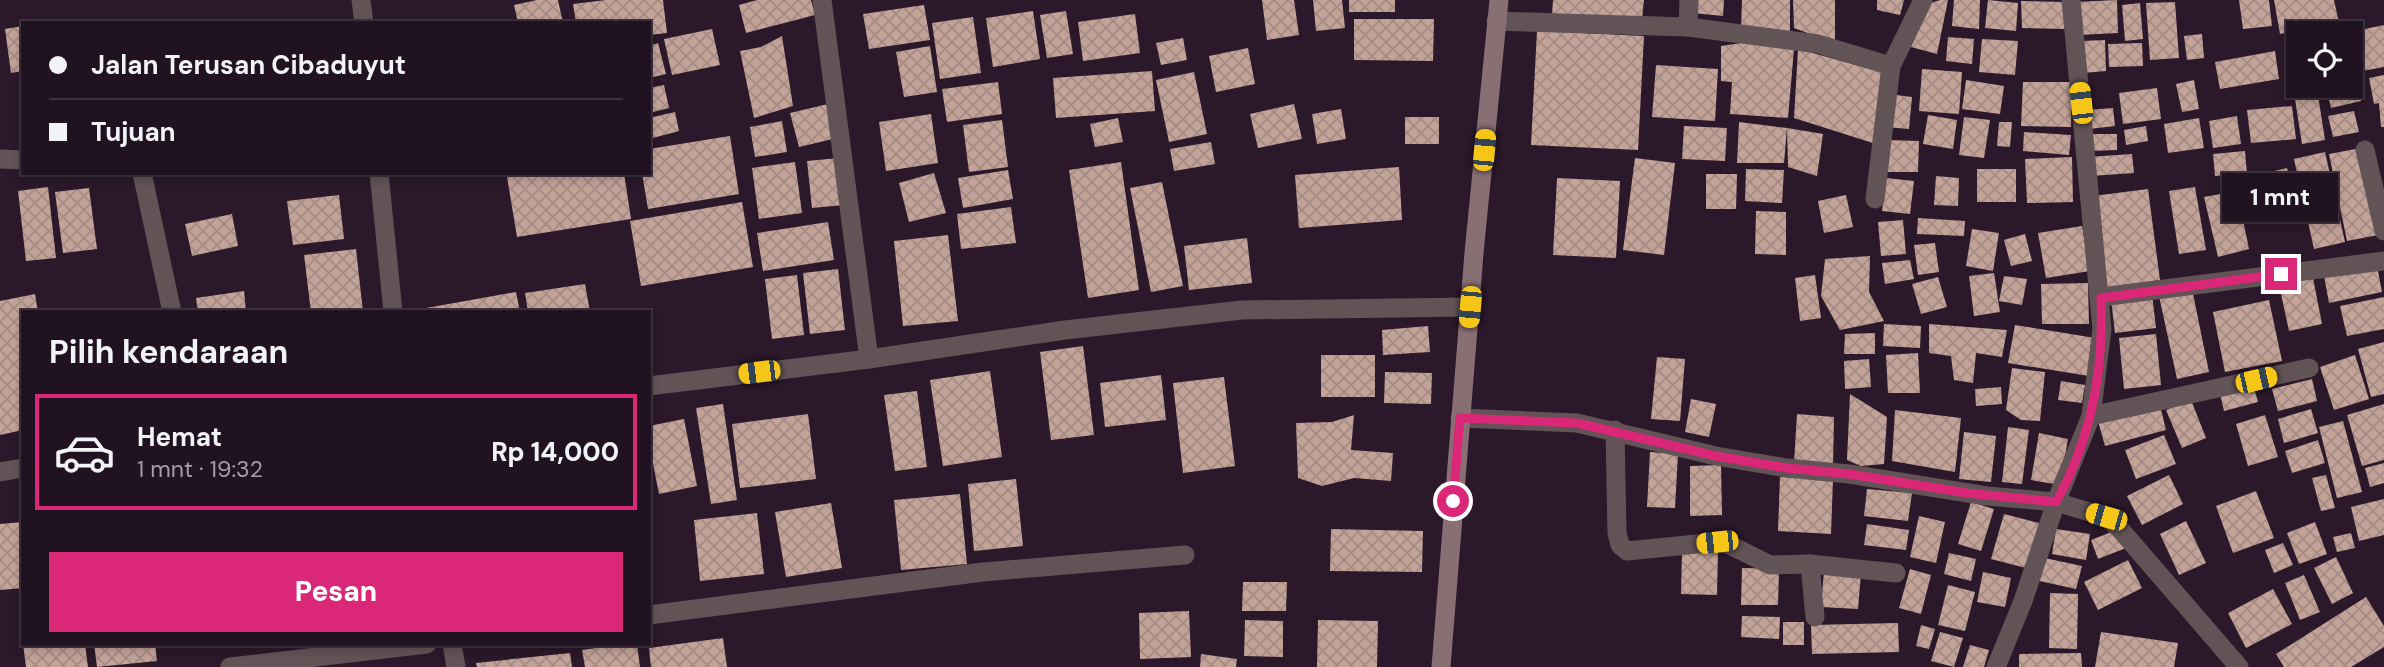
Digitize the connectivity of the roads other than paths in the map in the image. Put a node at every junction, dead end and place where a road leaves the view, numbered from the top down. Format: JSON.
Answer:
{"nodes":[{"id":1,"x":361,"y":0,"type":"edge"},
{"id":2,"x":822,"y":0,"type":"edge"},
{"id":3,"x":1499,"y":0,"type":"edge"},
{"id":4,"x":1689,"y":0,"type":"edge"},
{"id":5,"x":1923,"y":0,"type":"edge"},
{"id":6,"x":2071,"y":0,"type":"edge"},
{"id":7,"x":364,"y":21,"type":"edge"},
{"id":8,"x":1496,"y":21,"type":"junction"},
{"id":9,"x":1688,"y":27,"type":"junction"},
{"id":10,"x":1891,"y":66,"type":"junction"},
{"id":11,"x":2365,"y":150,"type":"dead end"},
{"id":12,"x":0,"y":159,"type":"edge"},
{"id":13,"x":21,"y":160,"type":"edge"},
{"id":14,"x":142,"y":175,"type":"edge"},
{"id":15,"x":379,"y":175,"type":"edge"},
{"id":16,"x":1875,"y":199,"type":"dead end"},
{"id":17,"x":2384,"y":231,"type":"edge"},
{"id":18,"x":2384,"y":261,"type":"edge"},
{"id":19,"x":2101,"y":298,"type":"junction"},
{"id":20,"x":1470,"y":307,"type":"junction"},
{"id":21,"x":172,"y":310,"type":"edge"},
{"id":22,"x":393,"y":310,"type":"edge"},
{"id":23,"x":869,"y":359,"type":"junction"},
{"id":24,"x":2309,"y":368,"type":"dead end"},
{"id":25,"x":651,"y":386,"type":"edge"},
{"id":26,"x":2091,"y":416,"type":"junction"},
{"id":27,"x":1460,"y":418,"type":"junction"},
{"id":28,"x":1615,"y":430,"type":"junction"},
{"id":29,"x":21,"y":468,"type":"edge"},
{"id":30,"x":0,"y":472,"type":"edge"},
{"id":31,"x":2056,"y":502,"type":"junction"},
{"id":32,"x":1185,"y":555,"type":"dead end"},
{"id":33,"x":1810,"y":564,"type":"junction"},
{"id":34,"x":1896,"y":573,"type":"dead end"},
{"id":35,"x":651,"y":615,"type":"edge"},
{"id":36,"x":1815,"y":617,"type":"dead end"},
{"id":37,"x":410,"y":646,"type":"edge"},
{"id":38,"x":452,"y":646,"type":"edge"},
{"id":39,"x":229,"y":667,"type":"edge"},
{"id":40,"x":456,"y":667,"type":"edge"},
{"id":41,"x":1441,"y":667,"type":"edge"},
{"id":42,"x":1996,"y":667,"type":"edge"},
{"id":43,"x":2239,"y":667,"type":"edge"}],
"edges":[{"from":1,"to":7,"type":"street"},
{"from":2,"to":23,"type":"street"},
{"from":3,"to":8,"type":"main road"},
{"from":4,"to":9,"type":"street"},
{"from":5,"to":10,"type":"street"},
{"from":6,"to":19,"type":"street"},
{"from":8,"to":9,"type":"street"},
{"from":8,"to":20,"type":"main road"},
{"from":9,"to":10,"type":"street"},
{"from":10,"to":16,"type":"street"},
{"from":11,"to":17,"type":"street"},
{"from":12,"to":13,"type":"street"},
{"from":14,"to":21,"type":"street"},
{"from":15,"to":22,"type":"street"},
{"from":18,"to":19,"type":"street"},
{"from":19,"to":26,"type":"street"},
{"from":20,"to":23,"type":"street"},
{"from":20,"to":27,"type":"main road"},
{"from":23,"to":25,"type":"street"},
{"from":24,"to":26,"type":"street"},
{"from":26,"to":31,"type":"street"},
{"from":27,"to":28,"type":"street"},
{"from":27,"to":41,"type":"main road"},
{"from":28,"to":31,"type":"street"},
{"from":28,"to":33,"type":"street"},
{"from":29,"to":30,"type":"street"},
{"from":31,"to":42,"type":"street"},
{"from":31,"to":43,"type":"street"},
{"from":32,"to":35,"type":"street"},
{"from":33,"to":34,"type":"street"},
{"from":33,"to":36,"type":"street"},
{"from":37,"to":39,"type":"street"},
{"from":38,"to":40,"type":"street"}]}
